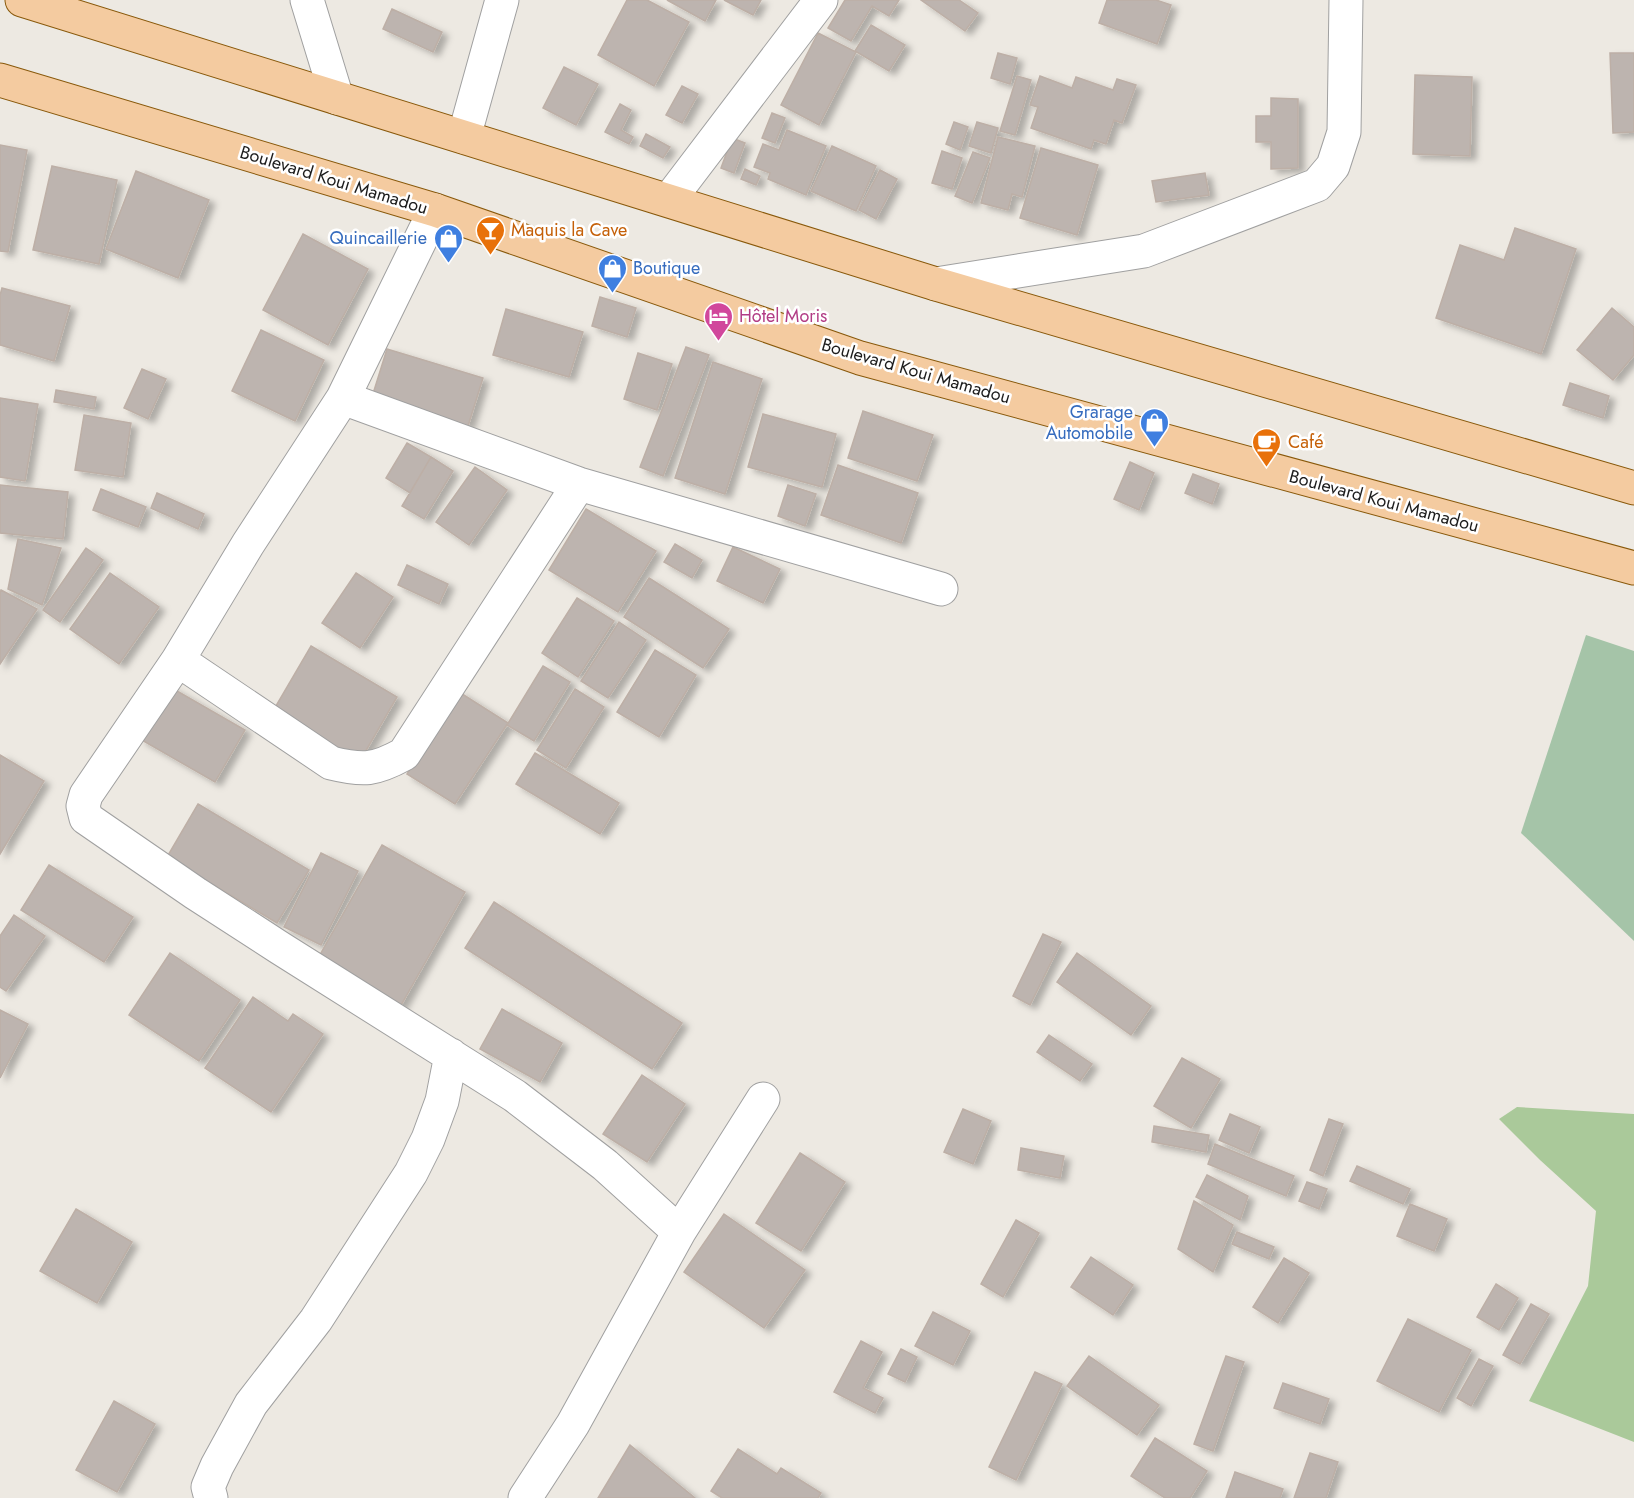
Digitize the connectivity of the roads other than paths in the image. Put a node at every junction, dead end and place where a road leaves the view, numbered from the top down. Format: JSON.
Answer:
{"nodes":[{"id":1,"x":22,"y":0,"type":"edge"},
{"id":2,"x":307,"y":0,"type":"edge"},
{"id":3,"x":502,"y":0,"type":"edge"},
{"id":4,"x":821,"y":0,"type":"edge"},
{"id":5,"x":1346,"y":0,"type":"edge"},
{"id":6,"x":0,"y":80,"type":"edge"},
{"id":7,"x":336,"y":98,"type":"junction"},
{"id":8,"x":464,"y":137,"type":"junction"},
{"id":9,"x":669,"y":200,"type":"junction"},
{"id":10,"x":435,"y":210,"type":"junction"},
{"id":11,"x":936,"y":284,"type":"junction"},
{"id":12,"x":343,"y":398,"type":"junction"},
{"id":13,"x":579,"y":484,"type":"junction"},
{"id":14,"x":1634,"y":488,"type":"edge"},
{"id":15,"x":1634,"y":568,"type":"edge"},
{"id":16,"x":941,"y":589,"type":"dead end"},
{"id":17,"x":178,"y":660,"type":"junction"},
{"id":18,"x":451,"y":1055,"type":"junction"},
{"id":19,"x":763,"y":1099,"type":"dead end"},
{"id":20,"x":679,"y":1232,"type":"junction"},
{"id":21,"x":211,"y":1498,"type":"edge"},
{"id":22,"x":525,"y":1498,"type":"edge"}],
"edges":[{"from":1,"to":7,"type":"main road"},
{"from":2,"to":7,"type":"street"},
{"from":3,"to":8,"type":"street"},
{"from":4,"to":9,"type":"street"},
{"from":5,"to":11,"type":"street"},
{"from":6,"to":10,"type":"main road","name":"Boulevard Koui Mamadou"},
{"from":7,"to":8,"type":"main road"},
{"from":8,"to":9,"type":"main road"},
{"from":9,"to":11,"type":"main road"},
{"from":10,"to":12,"type":"street"},
{"from":10,"to":15,"type":"main road","name":"Boulevard Koui Mamadou"},
{"from":11,"to":14,"type":"main road"},
{"from":12,"to":13,"type":"street"},
{"from":12,"to":17,"type":"street"},
{"from":13,"to":16,"type":"street"},
{"from":13,"to":17,"type":"street"},
{"from":17,"to":18,"type":"street"},
{"from":18,"to":20,"type":"street"},
{"from":18,"to":21,"type":"street"},
{"from":19,"to":20,"type":"street"},
{"from":20,"to":22,"type":"street"}]}
